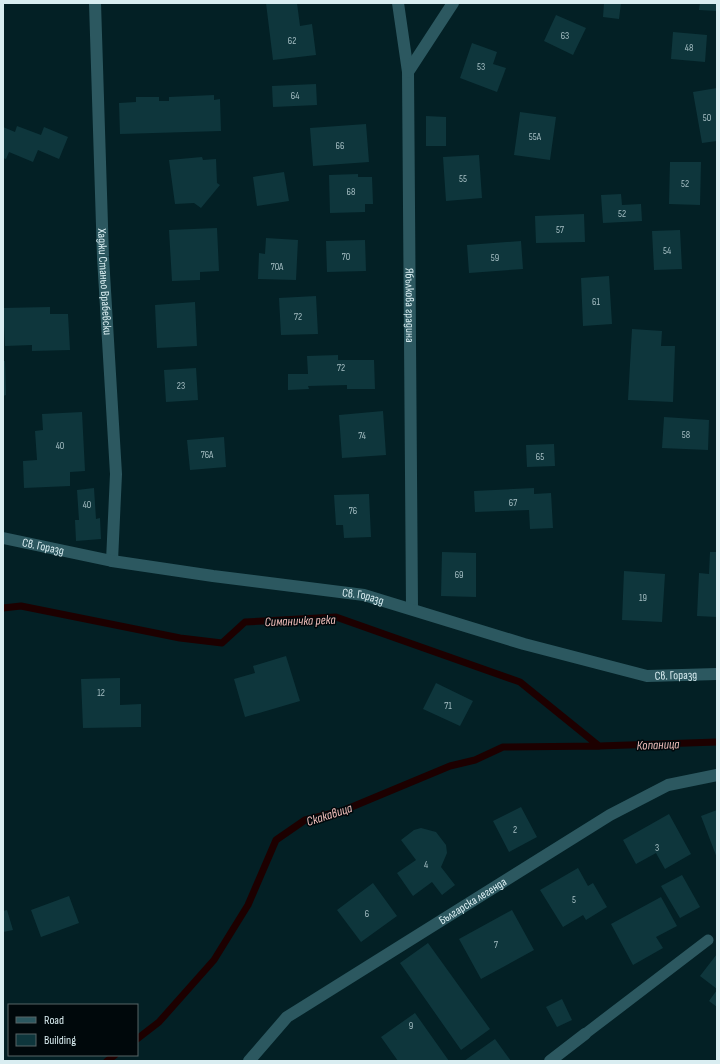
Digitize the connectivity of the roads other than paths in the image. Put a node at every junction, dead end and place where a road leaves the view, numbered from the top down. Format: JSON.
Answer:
{"nodes":[{"id":1,"x":95,"y":3,"type":"edge"},
{"id":2,"x":398,"y":3,"type":"edge"},
{"id":3,"x":453,"y":3,"type":"edge"},
{"id":4,"x":408,"y":72,"type":"junction"},
{"id":5,"x":3,"y":538,"type":"edge"},
{"id":6,"x":112,"y":561,"type":"junction"},
{"id":7,"x":412,"y":608,"type":"junction"},
{"id":8,"x":717,"y":674,"type":"edge"},
{"id":9,"x":717,"y":775,"type":"edge"},
{"id":10,"x":708,"y":940,"type":"dead end"},
{"id":11,"x":585,"y":1034,"type":"joint"},
{"id":12,"x":249,"y":1061,"type":"edge"},
{"id":13,"x":550,"y":1061,"type":"edge"}],
"edges":[{"from":1,"to":6,"type":"street","name":"Хаджи Станьо Врабевски"},
{"from":2,"to":4,"type":"street","name":"Ябълкова градина"},
{"from":3,"to":4,"type":"street"},
{"from":4,"to":7,"type":"street","name":"Ябълкова градина"},
{"from":5,"to":6,"type":"street","name":"Св. Горазд"},
{"from":6,"to":7,"type":"street","name":"Св. Горазд"},
{"from":7,"to":8,"type":"street","name":"Св. Горазд"},
{"from":9,"to":12,"type":"street","name":"Българска легенда"},
{"from":10,"to":11,"type":"lane"},
{"from":11,"to":13,"type":"street"}]}
